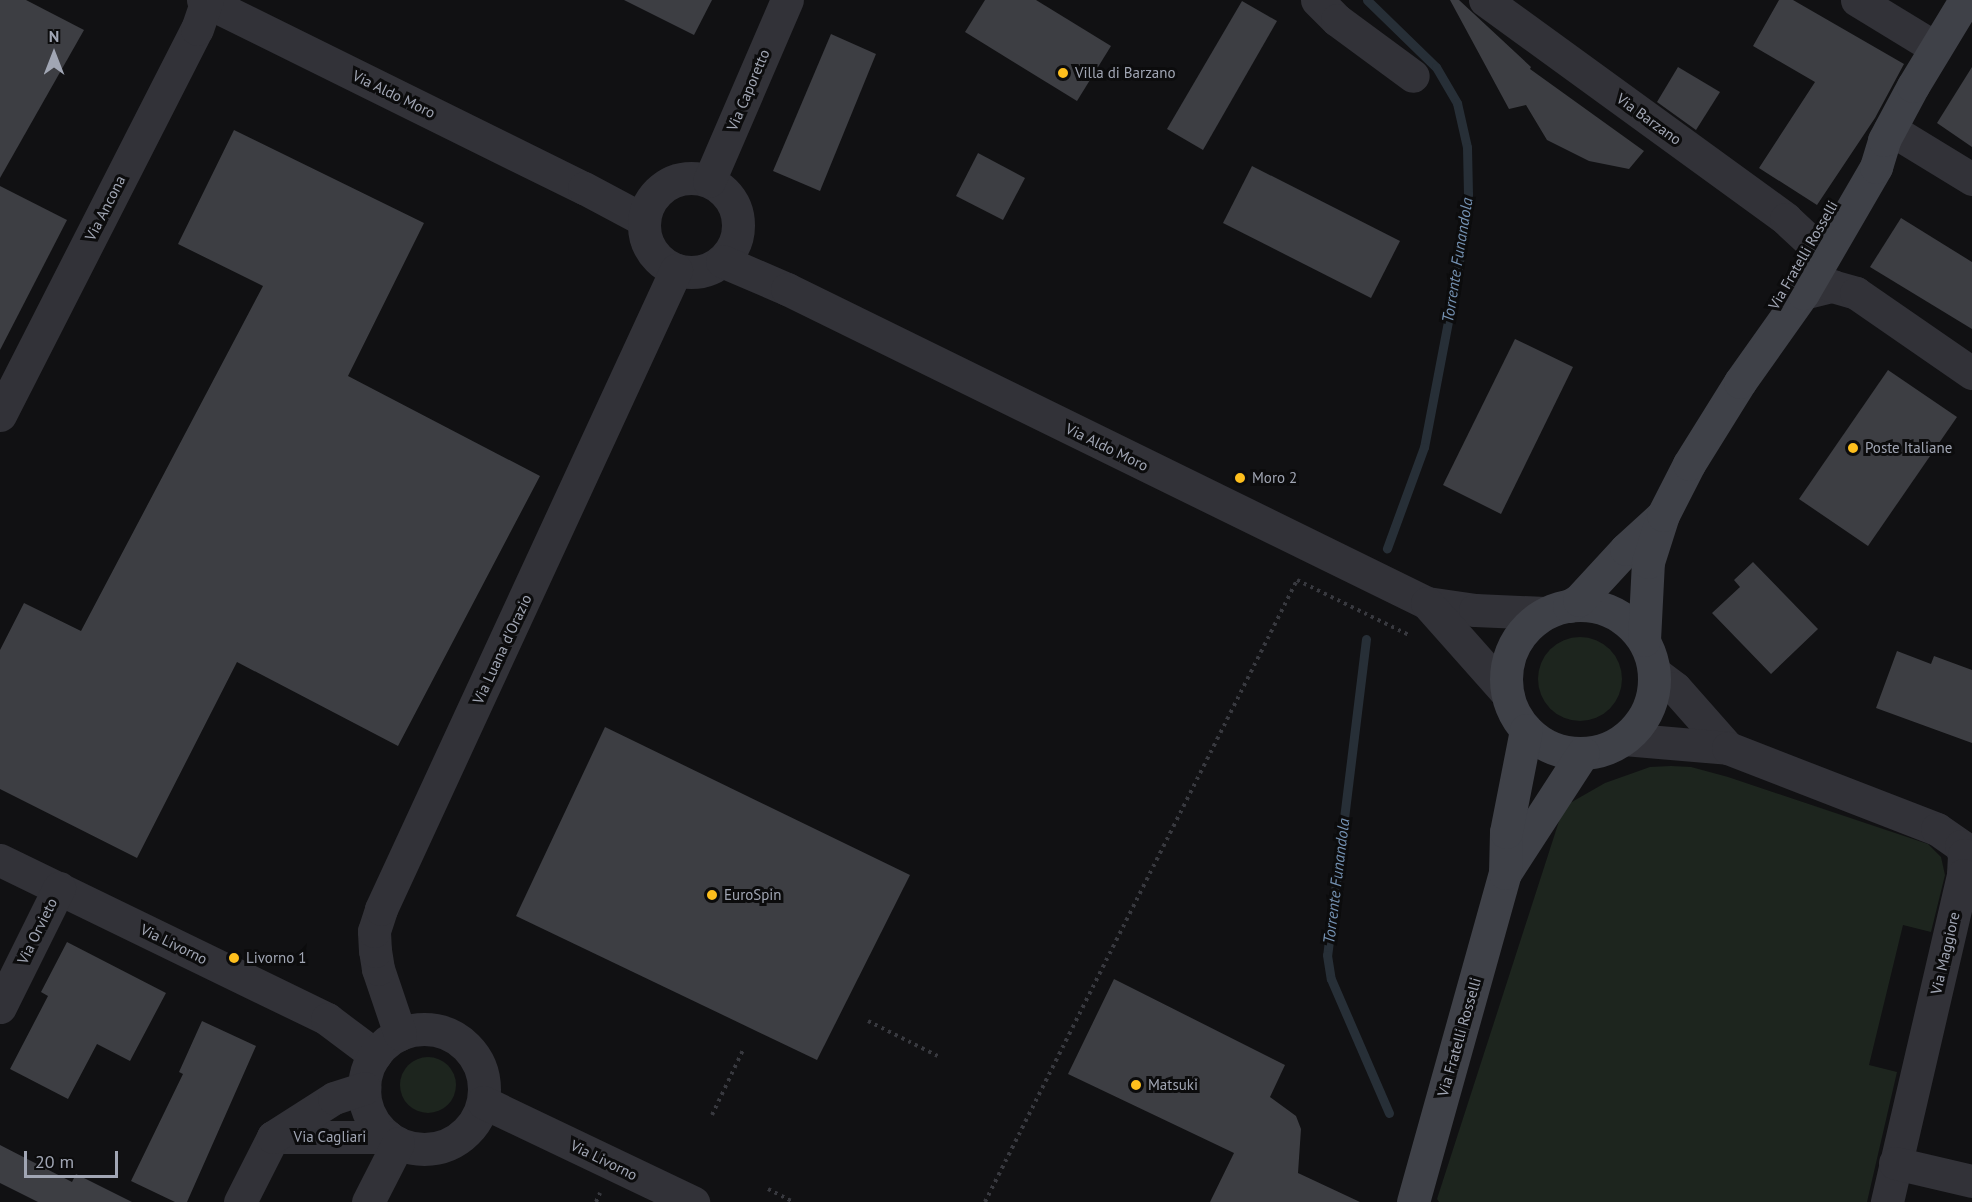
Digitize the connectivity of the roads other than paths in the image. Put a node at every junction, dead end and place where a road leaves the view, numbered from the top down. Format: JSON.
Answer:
{"nodes":[{"id":1,"x":787,"y":0,"type":"edge"},
{"id":2,"x":1317,"y":0,"type":"edge"},
{"id":3,"x":1485,"y":0,"type":"edge"},
{"id":4,"x":1857,"y":0,"type":"edge"},
{"id":5,"x":1965,"y":0,"type":"edge"},
{"id":6,"x":206,"y":1,"type":"edge"},
{"id":7,"x":1936,"y":48,"type":"junction"},
{"id":8,"x":1413,"y":76,"type":"dead end"},
{"id":9,"x":1887,"y":135,"type":"junction"},
{"id":10,"x":1972,"y":179,"type":"edge"},
{"id":11,"x":710,"y":181,"type":"junction"},
{"id":12,"x":648,"y":210,"type":"junction"},
{"id":13,"x":1810,"y":242,"type":"junction"},
{"id":14,"x":730,"y":248,"type":"junction"},
{"id":15,"x":676,"y":270,"type":"junction"},
{"id":16,"x":1803,"y":292,"type":"junction"},
{"id":17,"x":1972,"y":373,"type":"edge"},
{"id":18,"x":1740,"y":382,"type":"junction"},
{"id":19,"x":0,"y":415,"type":"edge"},
{"id":20,"x":1663,"y":515,"type":"junction"},
{"id":21,"x":1427,"y":603,"type":"junction"},
{"id":22,"x":1557,"y":610,"type":"junction"},
{"id":23,"x":1644,"y":640,"type":"junction"},
{"id":24,"x":1655,"y":672,"type":"junction"},
{"id":25,"x":1507,"y":693,"type":"junction"},
{"id":26,"x":1526,"y":730,"type":"junction"},
{"id":27,"x":1624,"y":740,"type":"junction"},
{"id":28,"x":1728,"y":748,"type":"junction"},
{"id":29,"x":1583,"y":753,"type":"junction"},
{"id":30,"x":0,"y":860,"type":"edge"},
{"id":31,"x":1505,"y":873,"type":"junction"},
{"id":32,"x":1967,"y":884,"type":"edge"},
{"id":33,"x":59,"y":888,"type":"junction"},
{"id":34,"x":0,"y":1007,"type":"edge"},
{"id":35,"x":400,"y":1034,"type":"junction"},
{"id":36,"x":375,"y":1054,"type":"junction"},
{"id":37,"x":364,"y":1088,"type":"junction"},
{"id":38,"x":483,"y":1102,"type":"junction"},
{"id":39,"x":273,"y":1137,"type":"junction"},
{"id":40,"x":393,"y":1140,"type":"junction"},
{"id":41,"x":1895,"y":1163,"type":"junction"},
{"id":42,"x":1972,"y":1181,"type":"edge"},
{"id":43,"x":240,"y":1202,"type":"edge"},
{"id":44,"x":368,"y":1202,"type":"edge"},
{"id":45,"x":693,"y":1202,"type":"edge"},
{"id":46,"x":1413,"y":1202,"type":"edge"},
{"id":47,"x":1887,"y":1202,"type":"edge"}],
"edges":[{"from":1,"to":11,"type":"street","name":"Via Caporetto"},
{"from":2,"to":8,"type":"street"},
{"from":3,"to":13,"type":"street","name":"Via Barzano"},
{"from":4,"to":7,"type":"street"},
{"from":5,"to":7,"type":"street","name":"Via Fratelli Rosselli"},
{"from":6,"to":12,"type":"street","name":"Via Aldo Moro"},
{"from":6,"to":19,"type":"street","name":"Via Ancona"},
{"from":7,"to":9,"type":"street","name":"Via Fratelli Rosselli"},
{"from":9,"to":10,"type":"street"},
{"from":9,"to":13,"type":"street","name":"Via Fratelli Rosselli"},
{"from":9,"to":16,"type":"street","name":"Via Fratelli Rosselli"},
{"from":11,"to":12,"type":"street"},
{"from":11,"to":14,"type":"street"},
{"from":12,"to":15,"type":"street"},
{"from":13,"to":18,"type":"street","name":"Via Fratelli Rosselli"},
{"from":14,"to":15,"type":"street"},
{"from":14,"to":21,"type":"street","name":"Via Aldo Moro"},
{"from":15,"to":35,"type":"street","name":"Via Luana d'Orazio"},
{"from":16,"to":17,"type":"street"},
{"from":16,"to":18,"type":"street","name":"Via Fratelli Rosselli"},
{"from":18,"to":20,"type":"street","name":"Via Fratelli Rosselli"},
{"from":20,"to":22,"type":"street"},
{"from":20,"to":23,"type":"street"},
{"from":21,"to":22,"type":"street","name":"Via Aldo Moro"},
{"from":21,"to":25,"type":"street","name":"Via Aldo Moro"},
{"from":22,"to":23,"type":"street"},
{"from":22,"to":25,"type":"street"},
{"from":23,"to":24,"type":"street"},
{"from":24,"to":27,"type":"street"},
{"from":24,"to":28,"type":"street","name":"Via Maggiore"},
{"from":25,"to":26,"type":"street"},
{"from":26,"to":29,"type":"street"},
{"from":26,"to":31,"type":"street"},
{"from":27,"to":28,"type":"street","name":"Via Maggiore"},
{"from":27,"to":29,"type":"street"},
{"from":28,"to":32,"type":"street","name":"Via Maggiore"},
{"from":29,"to":31,"type":"street"},
{"from":30,"to":33,"type":"street","name":"Via Livorno"},
{"from":31,"to":46,"type":"street","name":"Via Fratelli Rosselli"},
{"from":32,"to":41,"type":"street","name":"Via Maggiore"},
{"from":33,"to":34,"type":"street","name":"Via Orvieto"},
{"from":33,"to":36,"type":"street","name":"Via Livorno"},
{"from":35,"to":36,"type":"street"},
{"from":35,"to":38,"type":"street"},
{"from":36,"to":37,"type":"street"},
{"from":37,"to":39,"type":"street","name":"Via Cagliari"},
{"from":37,"to":40,"type":"street"},
{"from":38,"to":40,"type":"street"},
{"from":38,"to":45,"type":"street","name":"Via Livorno"},
{"from":39,"to":40,"type":"street","name":"Via Cagliari"},
{"from":39,"to":43,"type":"street","name":"Via Cagliari"},
{"from":40,"to":44,"type":"street"},
{"from":41,"to":42,"type":"street"},
{"from":41,"to":47,"type":"street","name":"Via Maggiore"}]}
